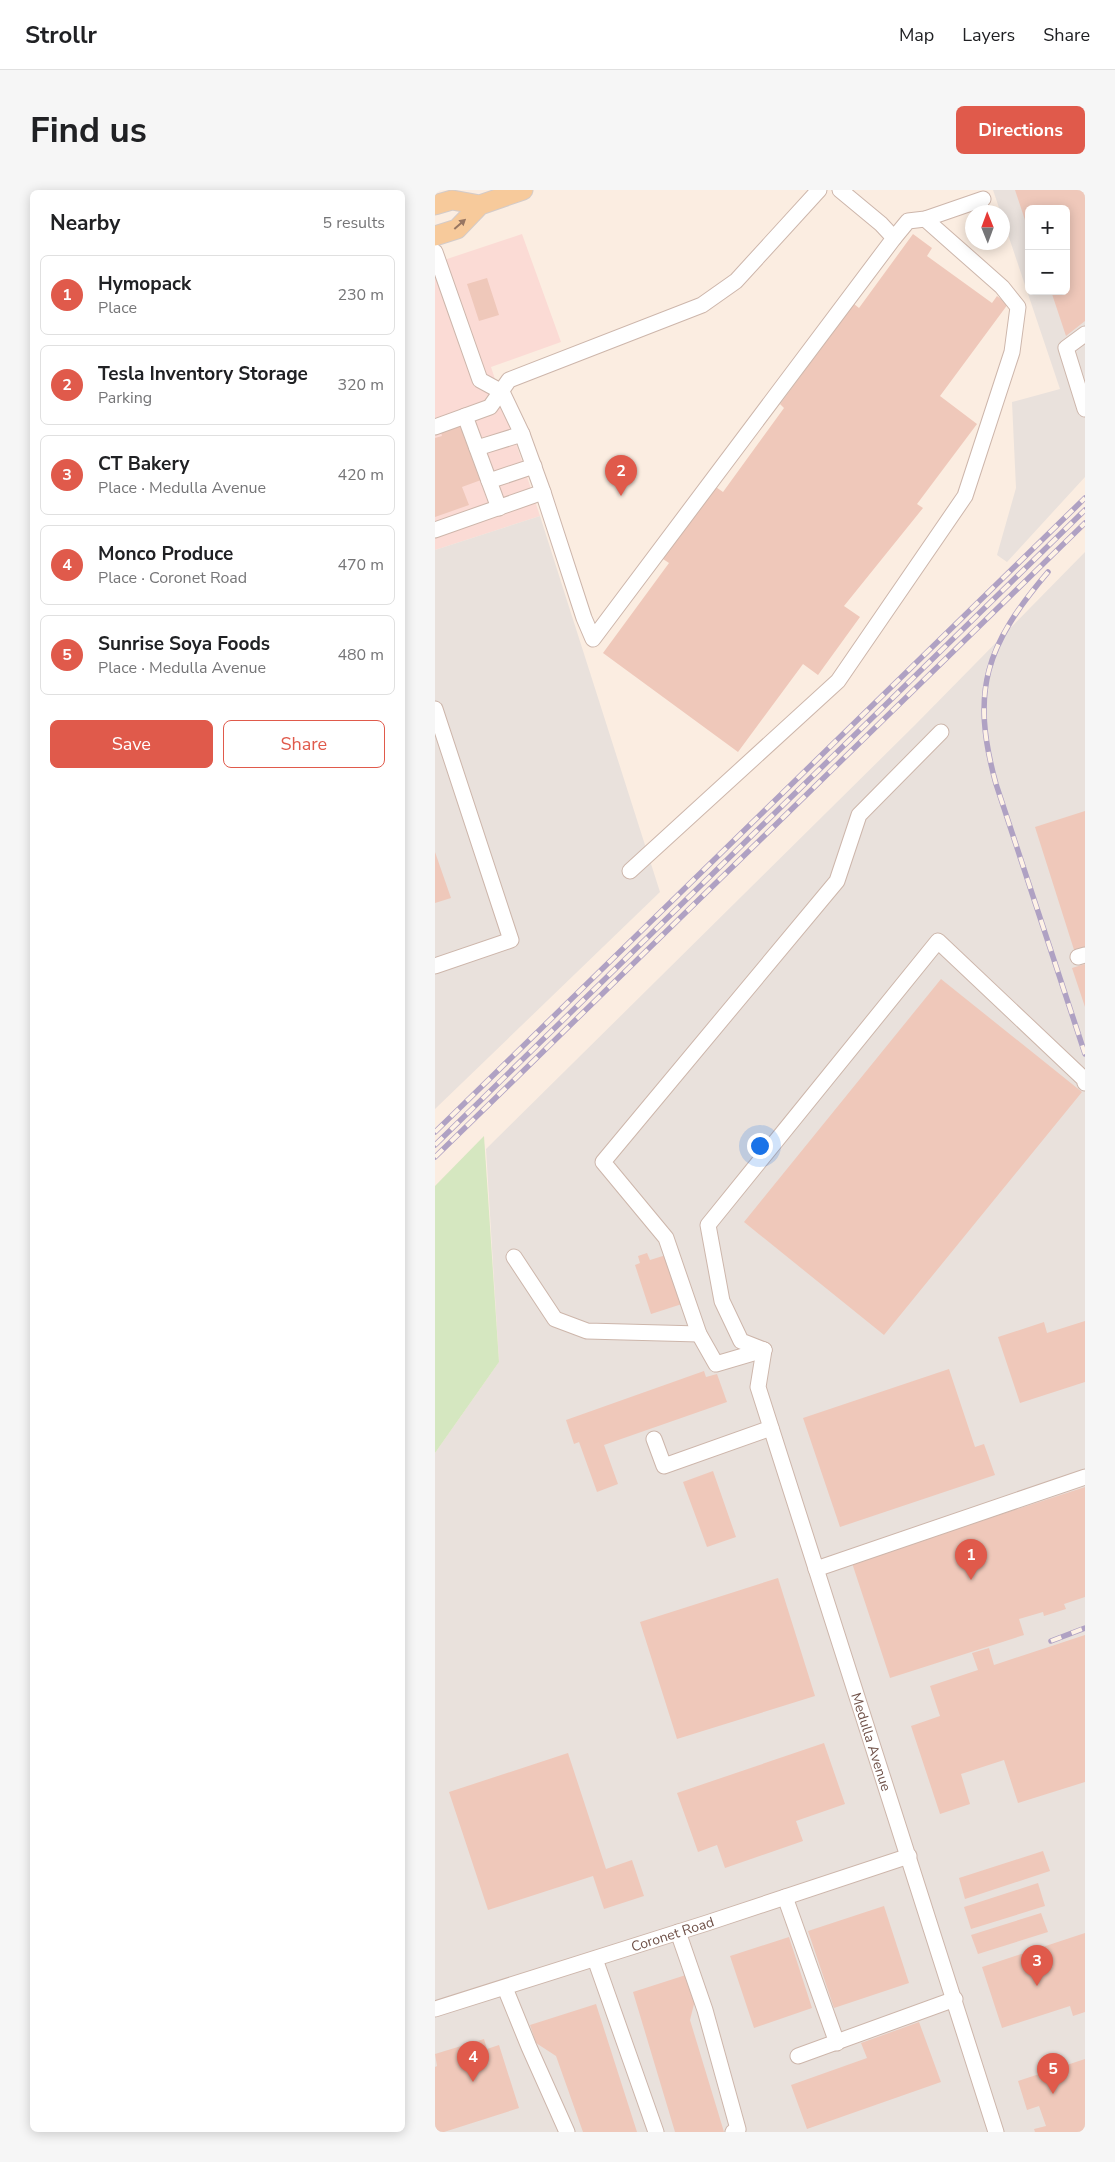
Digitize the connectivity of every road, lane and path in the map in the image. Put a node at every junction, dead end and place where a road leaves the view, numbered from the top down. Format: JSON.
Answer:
{"nodes":[{"id":1,"x":523,"y":190,"type":"edge"},
{"id":2,"x":819,"y":190,"type":"edge"},
{"id":3,"x":840,"y":190,"type":"edge"},
{"id":4,"x":983,"y":199,"type":"dead end"},
{"id":5,"x":435,"y":204,"type":"edge"},
{"id":6,"x":480,"y":205,"type":"junction"},
{"id":7,"x":925,"y":219,"type":"junction"},
{"id":8,"x":435,"y":236,"type":"edge"},
{"id":9,"x":893,"y":238,"type":"junction"},
{"id":10,"x":435,"y":252,"type":"edge"},
{"id":11,"x":1085,"y":334,"type":"edge"},
{"id":12,"x":502,"y":392,"type":"junction"},
{"id":13,"x":1085,"y":409,"type":"edge"},
{"id":14,"x":465,"y":416,"type":"junction"},
{"id":15,"x":435,"y":427,"type":"edge"},
{"id":16,"x":522,"y":434,"type":"junction"},
{"id":17,"x":477,"y":448,"type":"junction"},
{"id":18,"x":534,"y":466,"type":"junction"},
{"id":19,"x":489,"y":481,"type":"junction"},
{"id":20,"x":543,"y":492,"type":"junction"},
{"id":21,"x":499,"y":508,"type":"junction"},
{"id":22,"x":435,"y":530,"type":"edge"},
{"id":23,"x":435,"y":709,"type":"edge"},
{"id":24,"x":941,"y":732,"type":"dead end"},
{"id":25,"x":630,"y":871,"type":"dead end"},
{"id":26,"x":435,"y":966,"type":"edge"},
{"id":27,"x":1085,"y":1083,"type":"edge"},
{"id":28,"x":514,"y":1257,"type":"dead end"},
{"id":29,"x":699,"y":1334,"type":"junction"},
{"id":30,"x":763,"y":1350,"type":"junction"},
{"id":31,"x":771,"y":1428,"type":"junction"},
{"id":32,"x":654,"y":1439,"type":"dead end"},
{"id":33,"x":1085,"y":1477,"type":"edge"},
{"id":34,"x":816,"y":1569,"type":"junction"},
{"id":35,"x":909,"y":1856,"type":"junction"},
{"id":36,"x":785,"y":1897,"type":"junction"},
{"id":37,"x":678,"y":1932,"type":"junction"},
{"id":38,"x":595,"y":1959,"type":"junction"},
{"id":39,"x":505,"y":1988,"type":"junction"},
{"id":40,"x":955,"y":1999,"type":"junction"},
{"id":41,"x":435,"y":2009,"type":"edge"},
{"id":42,"x":837,"y":2043,"type":"junction"},
{"id":43,"x":798,"y":2056,"type":"dead end"},
{"id":44,"x":567,"y":2132,"type":"edge"},
{"id":45,"x":656,"y":2132,"type":"edge"},
{"id":46,"x":733,"y":2132,"type":"edge"},
{"id":47,"x":996,"y":2132,"type":"edge"}],
"edges":[{"from":1,"to":6,"type":"main road"},
{"from":2,"to":12,"type":"street"},
{"from":3,"to":9,"type":"street"},
{"from":4,"to":7,"type":"street"},
{"from":5,"to":6,"type":"main road"},
{"from":8,"to":6,"type":"main road","one_way":true},
{"from":7,"to":9,"type":"street"},
{"from":7,"to":25,"type":"street"},
{"from":9,"to":20,"type":"street"},
{"from":10,"to":12,"type":"street"},
{"from":11,"to":13,"type":"street"},
{"from":12,"to":14,"type":"street"},
{"from":12,"to":16,"type":"street"},
{"from":14,"to":15,"type":"street"},
{"from":14,"to":17,"type":"street"},
{"from":16,"to":17,"type":"street"},
{"from":16,"to":18,"type":"street"},
{"from":17,"to":19,"type":"street"},
{"from":18,"to":19,"type":"street"},
{"from":18,"to":20,"type":"street"},
{"from":19,"to":21,"type":"street"},
{"from":20,"to":21,"type":"street"},
{"from":21,"to":22,"type":"street"},
{"from":23,"to":26,"type":"street"},
{"from":24,"to":29,"type":"street"},
{"from":27,"to":30,"type":"street"},
{"from":28,"to":29,"type":"street"},
{"from":29,"to":30,"type":"street"},
{"from":30,"to":31,"type":"street","name":"Medulla Avenue"},
{"from":31,"to":32,"type":"street"},
{"from":31,"to":34,"type":"street","name":"Medulla Avenue"},
{"from":33,"to":34,"type":"street"},
{"from":34,"to":35,"type":"street","name":"Medulla Avenue"},
{"from":35,"to":36,"type":"street","name":"Coronet Road"},
{"from":35,"to":40,"type":"street","name":"Medulla Avenue"},
{"from":36,"to":37,"type":"street","name":"Coronet Road"},
{"from":36,"to":42,"type":"street"},
{"from":37,"to":38,"type":"street","name":"Coronet Road"},
{"from":37,"to":46,"type":"street"},
{"from":38,"to":39,"type":"street","name":"Coronet Road"},
{"from":38,"to":45,"type":"street"},
{"from":39,"to":41,"type":"street","name":"Coronet Road"},
{"from":39,"to":44,"type":"street"},
{"from":40,"to":42,"type":"street"},
{"from":40,"to":47,"type":"street","name":"Medulla Avenue"},
{"from":42,"to":43,"type":"street"}]}
